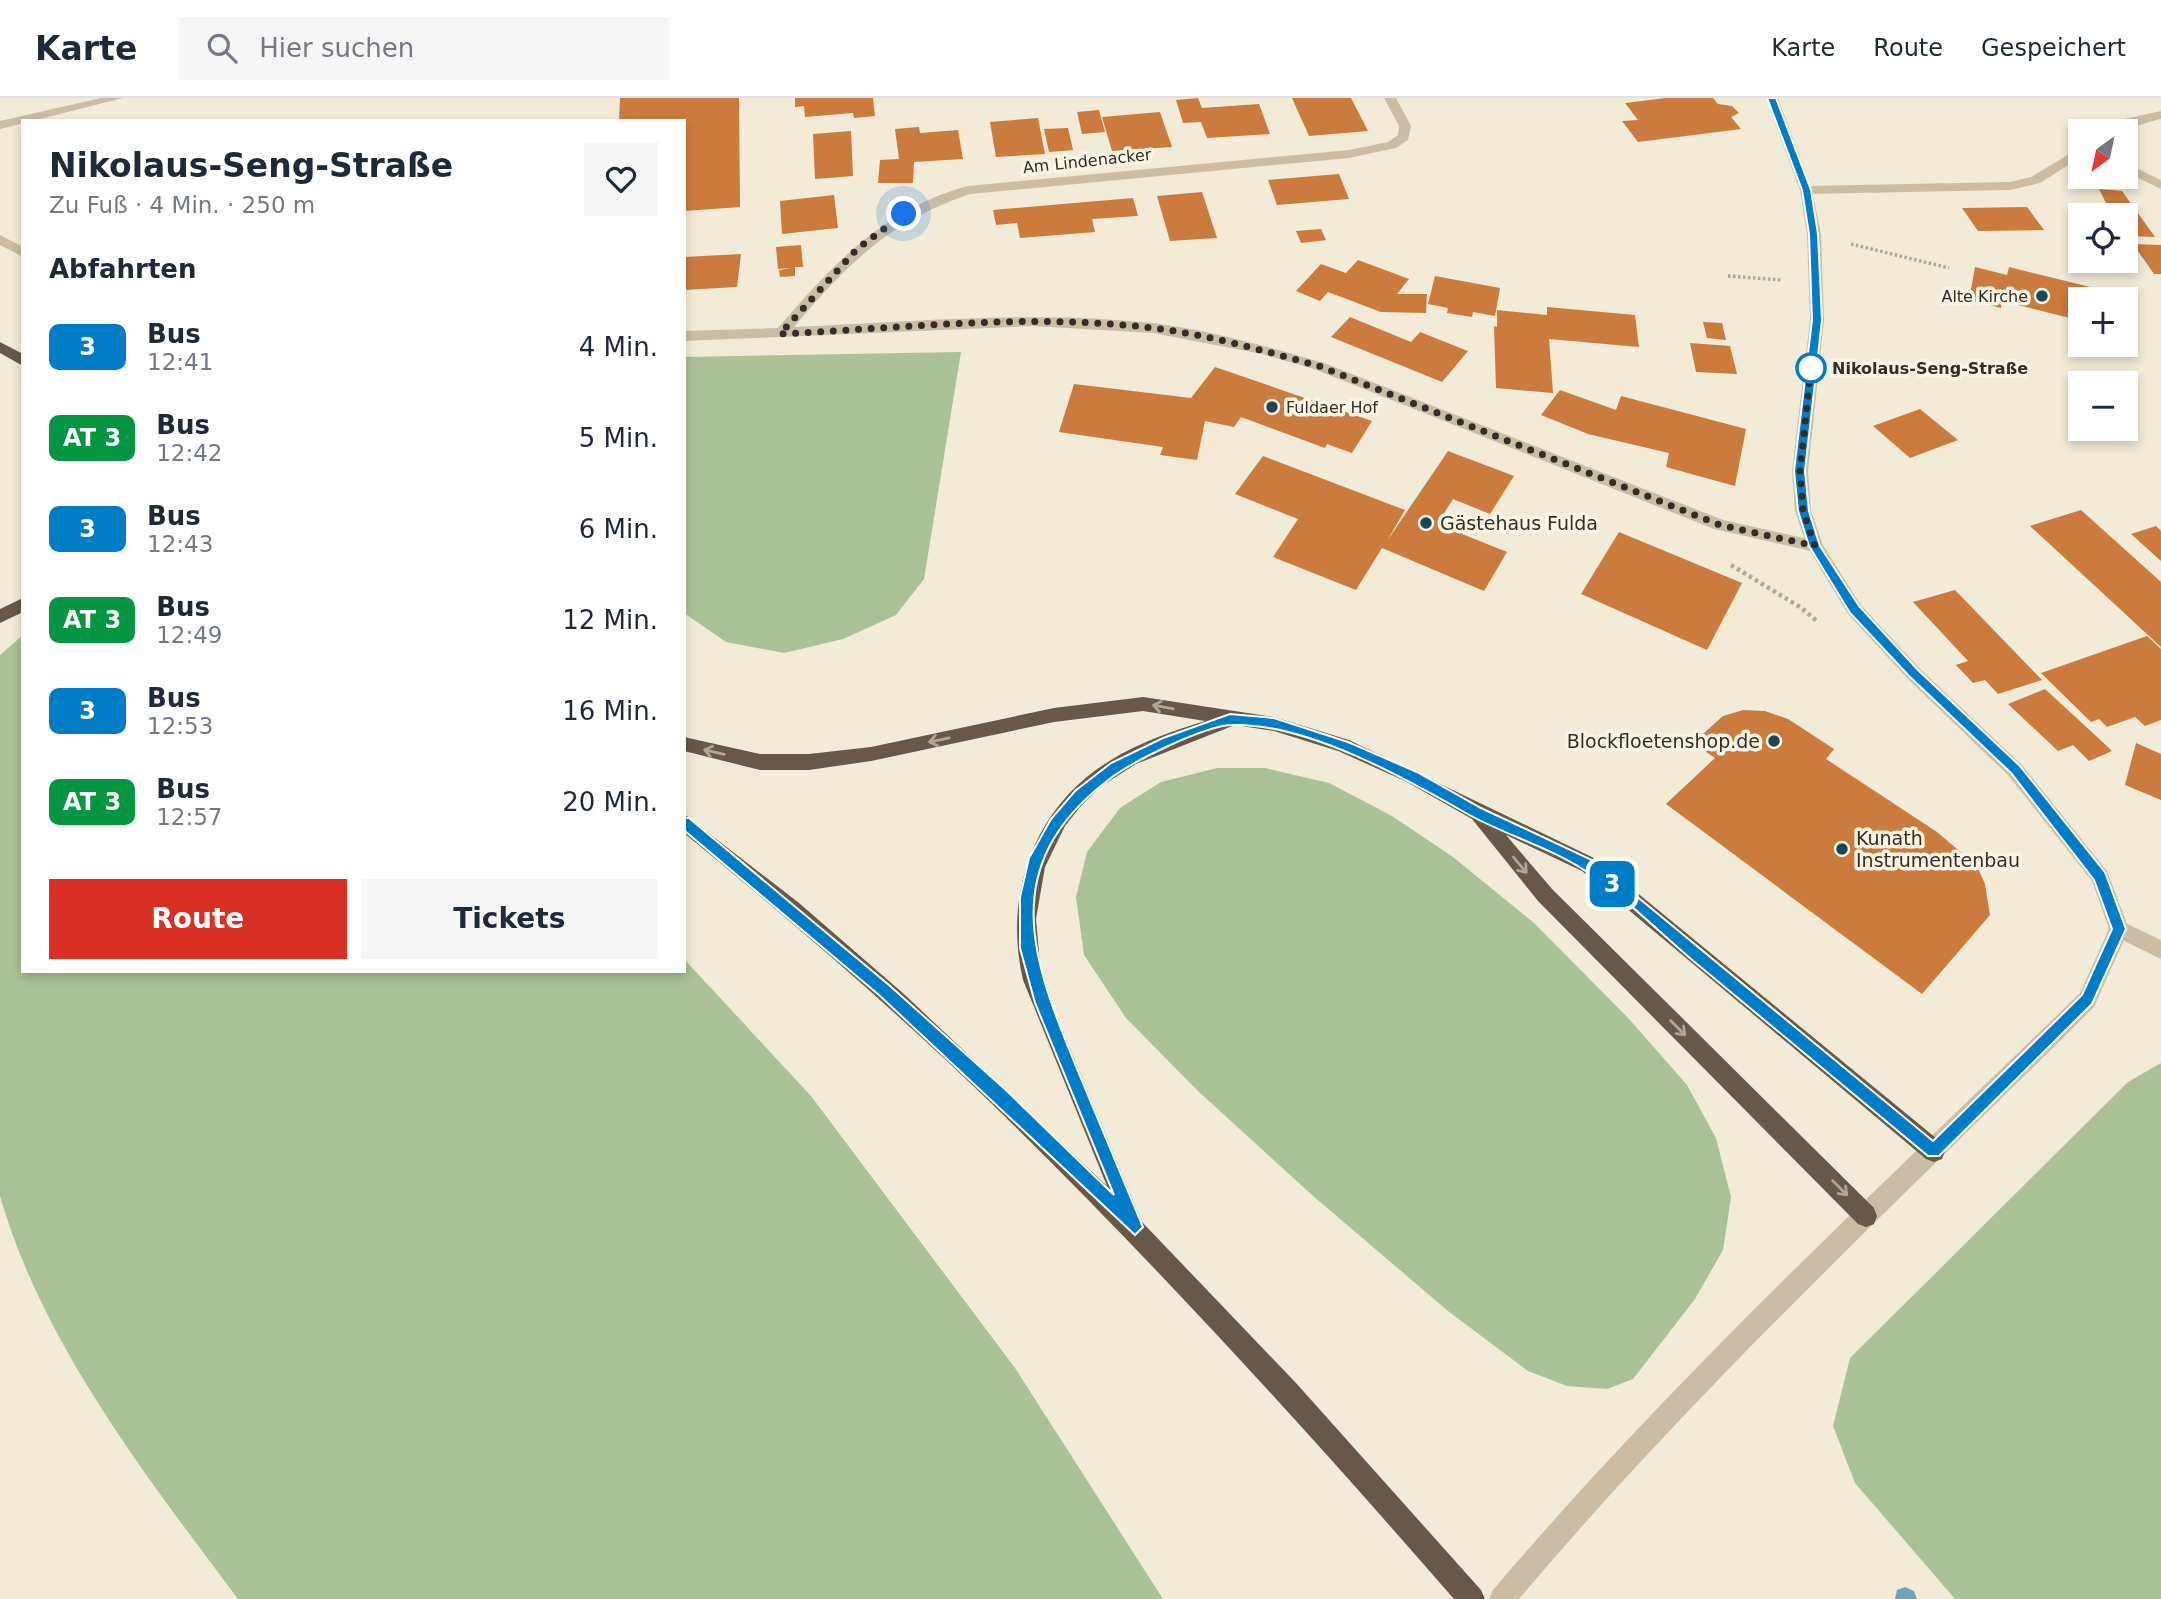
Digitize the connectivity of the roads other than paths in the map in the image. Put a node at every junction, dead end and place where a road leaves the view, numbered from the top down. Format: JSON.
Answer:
{"nodes":[{"id":1,"x":117,"y":98,"type":"edge"},
{"id":2,"x":1390,"y":98,"type":"edge"},
{"id":3,"x":1772,"y":98,"type":"edge"},
{"id":4,"x":2161,"y":115,"type":"edge"},
{"id":5,"x":26,"y":119,"type":"edge"},
{"id":6,"x":21,"y":120,"type":"edge"},
{"id":7,"x":2138,"y":120,"type":"edge"},
{"id":8,"x":0,"y":125,"type":"edge"},
{"id":9,"x":2068,"y":159,"type":"edge"},
{"id":10,"x":2138,"y":173,"type":"edge"},
{"id":11,"x":2161,"y":185,"type":"edge"},
{"id":12,"x":1806,"y":190,"type":"junction"},
{"id":13,"x":0,"y":239,"type":"edge"},
{"id":14,"x":21,"y":252,"type":"edge"},
{"id":15,"x":780,"y":334,"type":"junction"},
{"id":16,"x":686,"y":336,"type":"edge"},
{"id":17,"x":0,"y":347,"type":"edge"},
{"id":18,"x":21,"y":360,"type":"edge"},
{"id":19,"x":1815,"y":546,"type":"junction"},
{"id":20,"x":21,"y":605,"type":"edge"},
{"id":21,"x":0,"y":617,"type":"edge"},
{"id":22,"x":1230,"y":719,"type":"junction"},
{"id":23,"x":686,"y":744,"type":"edge"},
{"id":24,"x":1476,"y":812,"type":"junction"},
{"id":25,"x":686,"y":824,"type":"edge"},
{"id":26,"x":2119,"y":929,"type":"junction"},
{"id":27,"x":2161,"y":950,"type":"edge"},
{"id":28,"x":1934,"y":1151,"type":"junction"},
{"id":29,"x":1866,"y":1216,"type":"junction"},
{"id":30,"x":1135,"y":1227,"type":"junction"},
{"id":31,"x":1472,"y":1599,"type":"edge"},
{"id":32,"x":1502,"y":1599,"type":"edge"}],
"edges":[{"from":1,"to":5,"type":"street"},
{"from":2,"to":15,"type":"street","name":"Am Lindenacker"},
{"from":3,"to":12,"type":"street"},
{"from":4,"to":7,"type":"street"},
{"from":6,"to":8,"type":"street"},
{"from":9,"to":12,"type":"street"},
{"from":10,"to":11,"type":"street"},
{"from":12,"to":19,"type":"street"},
{"from":13,"to":14,"type":"street"},
{"from":15,"to":16,"type":"street"},
{"from":15,"to":19,"type":"street"},
{"from":17,"to":18,"type":"highway"},
{"from":19,"to":26,"type":"street"},
{"from":20,"to":21,"type":"highway"},
{"from":22,"to":23,"type":"highway","one_way":true},
{"from":22,"to":24,"type":"highway"},
{"from":22,"to":30,"type":"highway"},
{"from":24,"to":28,"type":"highway"},
{"from":24,"to":29,"type":"highway","one_way":true},
{"from":25,"to":30,"type":"highway"},
{"from":26,"to":27,"type":"street"},
{"from":26,"to":28,"type":"street"},
{"from":28,"to":29,"type":"street"},
{"from":29,"to":32,"type":"street"},
{"from":30,"to":31,"type":"highway"}]}
